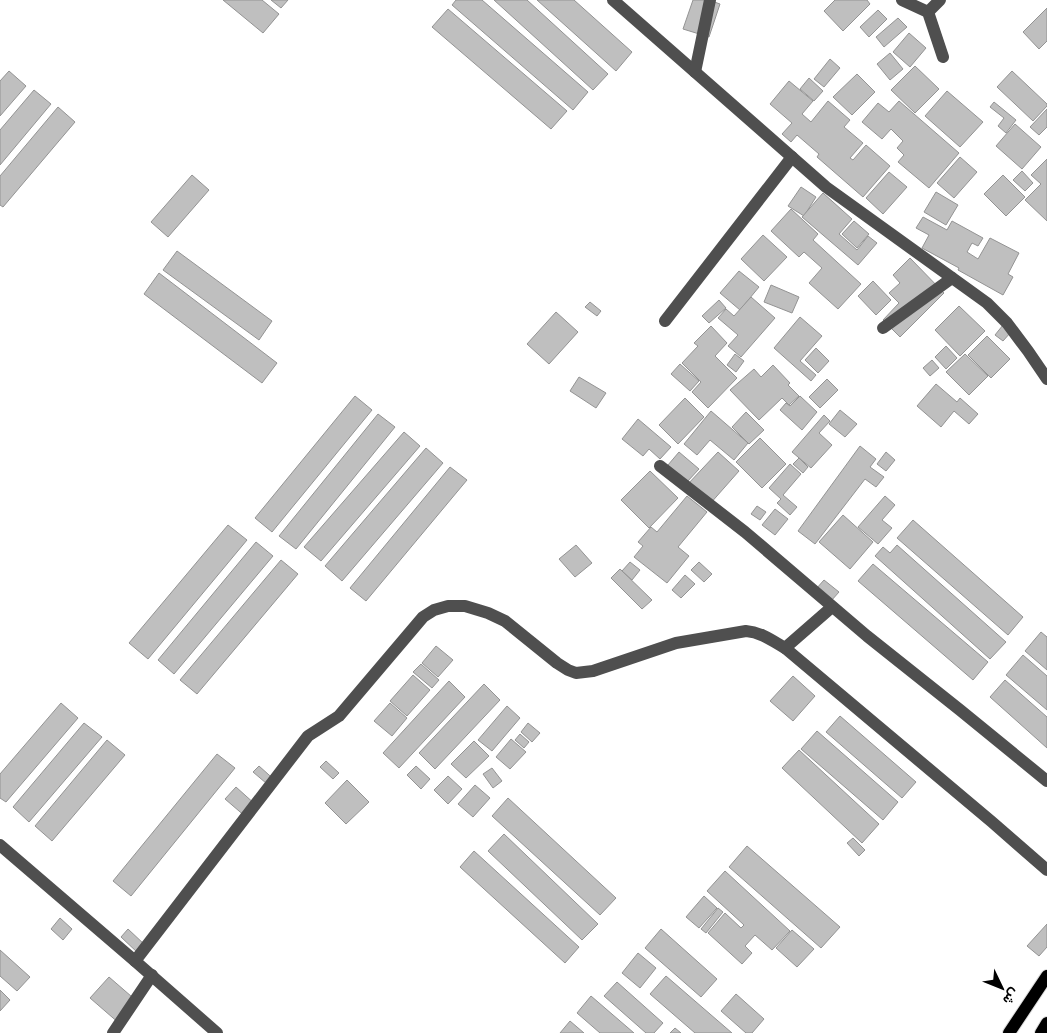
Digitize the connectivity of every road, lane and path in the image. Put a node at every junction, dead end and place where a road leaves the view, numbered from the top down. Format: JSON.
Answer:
{"nodes":[{"id":1,"x":613,"y":0,"type":"edge"},
{"id":2,"x":710,"y":0,"type":"edge"},
{"id":3,"x":902,"y":0,"type":"edge"},
{"id":4,"x":940,"y":0,"type":"edge"},
{"id":5,"x":928,"y":12,"type":"junction"},
{"id":6,"x":943,"y":57,"type":"dead end"},
{"id":7,"x":694,"y":72,"type":"junction"},
{"id":8,"x":792,"y":157,"type":"junction"},
{"id":9,"x":952,"y":278,"type":"junction"},
{"id":10,"x":665,"y":321,"type":"dead end"},
{"id":11,"x":883,"y":328,"type":"dead end"},
{"id":12,"x":1047,"y":379,"type":"edge"},
{"id":13,"x":660,"y":466,"type":"dead end"},
{"id":14,"x":832,"y":606,"type":"junction"},
{"id":15,"x":785,"y":648,"type":"junction"},
{"id":16,"x":1047,"y":781,"type":"edge"},
{"id":17,"x":0,"y":845,"type":"edge"},
{"id":18,"x":1047,"y":870,"type":"edge"},
{"id":19,"x":135,"y":961,"type":"junction"},
{"id":20,"x":152,"y":976,"type":"junction"},
{"id":21,"x":1047,"y":976,"type":"edge"},
{"id":22,"x":1047,"y":1023,"type":"edge"},
{"id":23,"x":113,"y":1033,"type":"edge"},
{"id":24,"x":217,"y":1033,"type":"edge"},
{"id":25,"x":1009,"y":1033,"type":"edge"},
{"id":26,"x":1040,"y":1033,"type":"edge"}],
"edges":[{"from":1,"to":7,"type":"street"},
{"from":2,"to":7,"type":"street"},
{"from":3,"to":5,"type":"street"},
{"from":4,"to":5,"type":"street"},
{"from":5,"to":6,"type":"street"},
{"from":7,"to":8,"type":"street"},
{"from":8,"to":9,"type":"street"},
{"from":8,"to":10,"type":"street"},
{"from":9,"to":11,"type":"street"},
{"from":9,"to":12,"type":"street"},
{"from":13,"to":14,"type":"street"},
{"from":14,"to":15,"type":"street"},
{"from":14,"to":16,"type":"street"},
{"from":15,"to":18,"type":"street"},
{"from":15,"to":19,"type":"street"},
{"from":17,"to":19,"type":"street"},
{"from":19,"to":20,"type":"street"},
{"from":20,"to":23,"type":"street"},
{"from":20,"to":24,"type":"street"},
{"from":21,"to":25,"type":"main road"},
{"from":22,"to":26,"type":"main road"}]}
